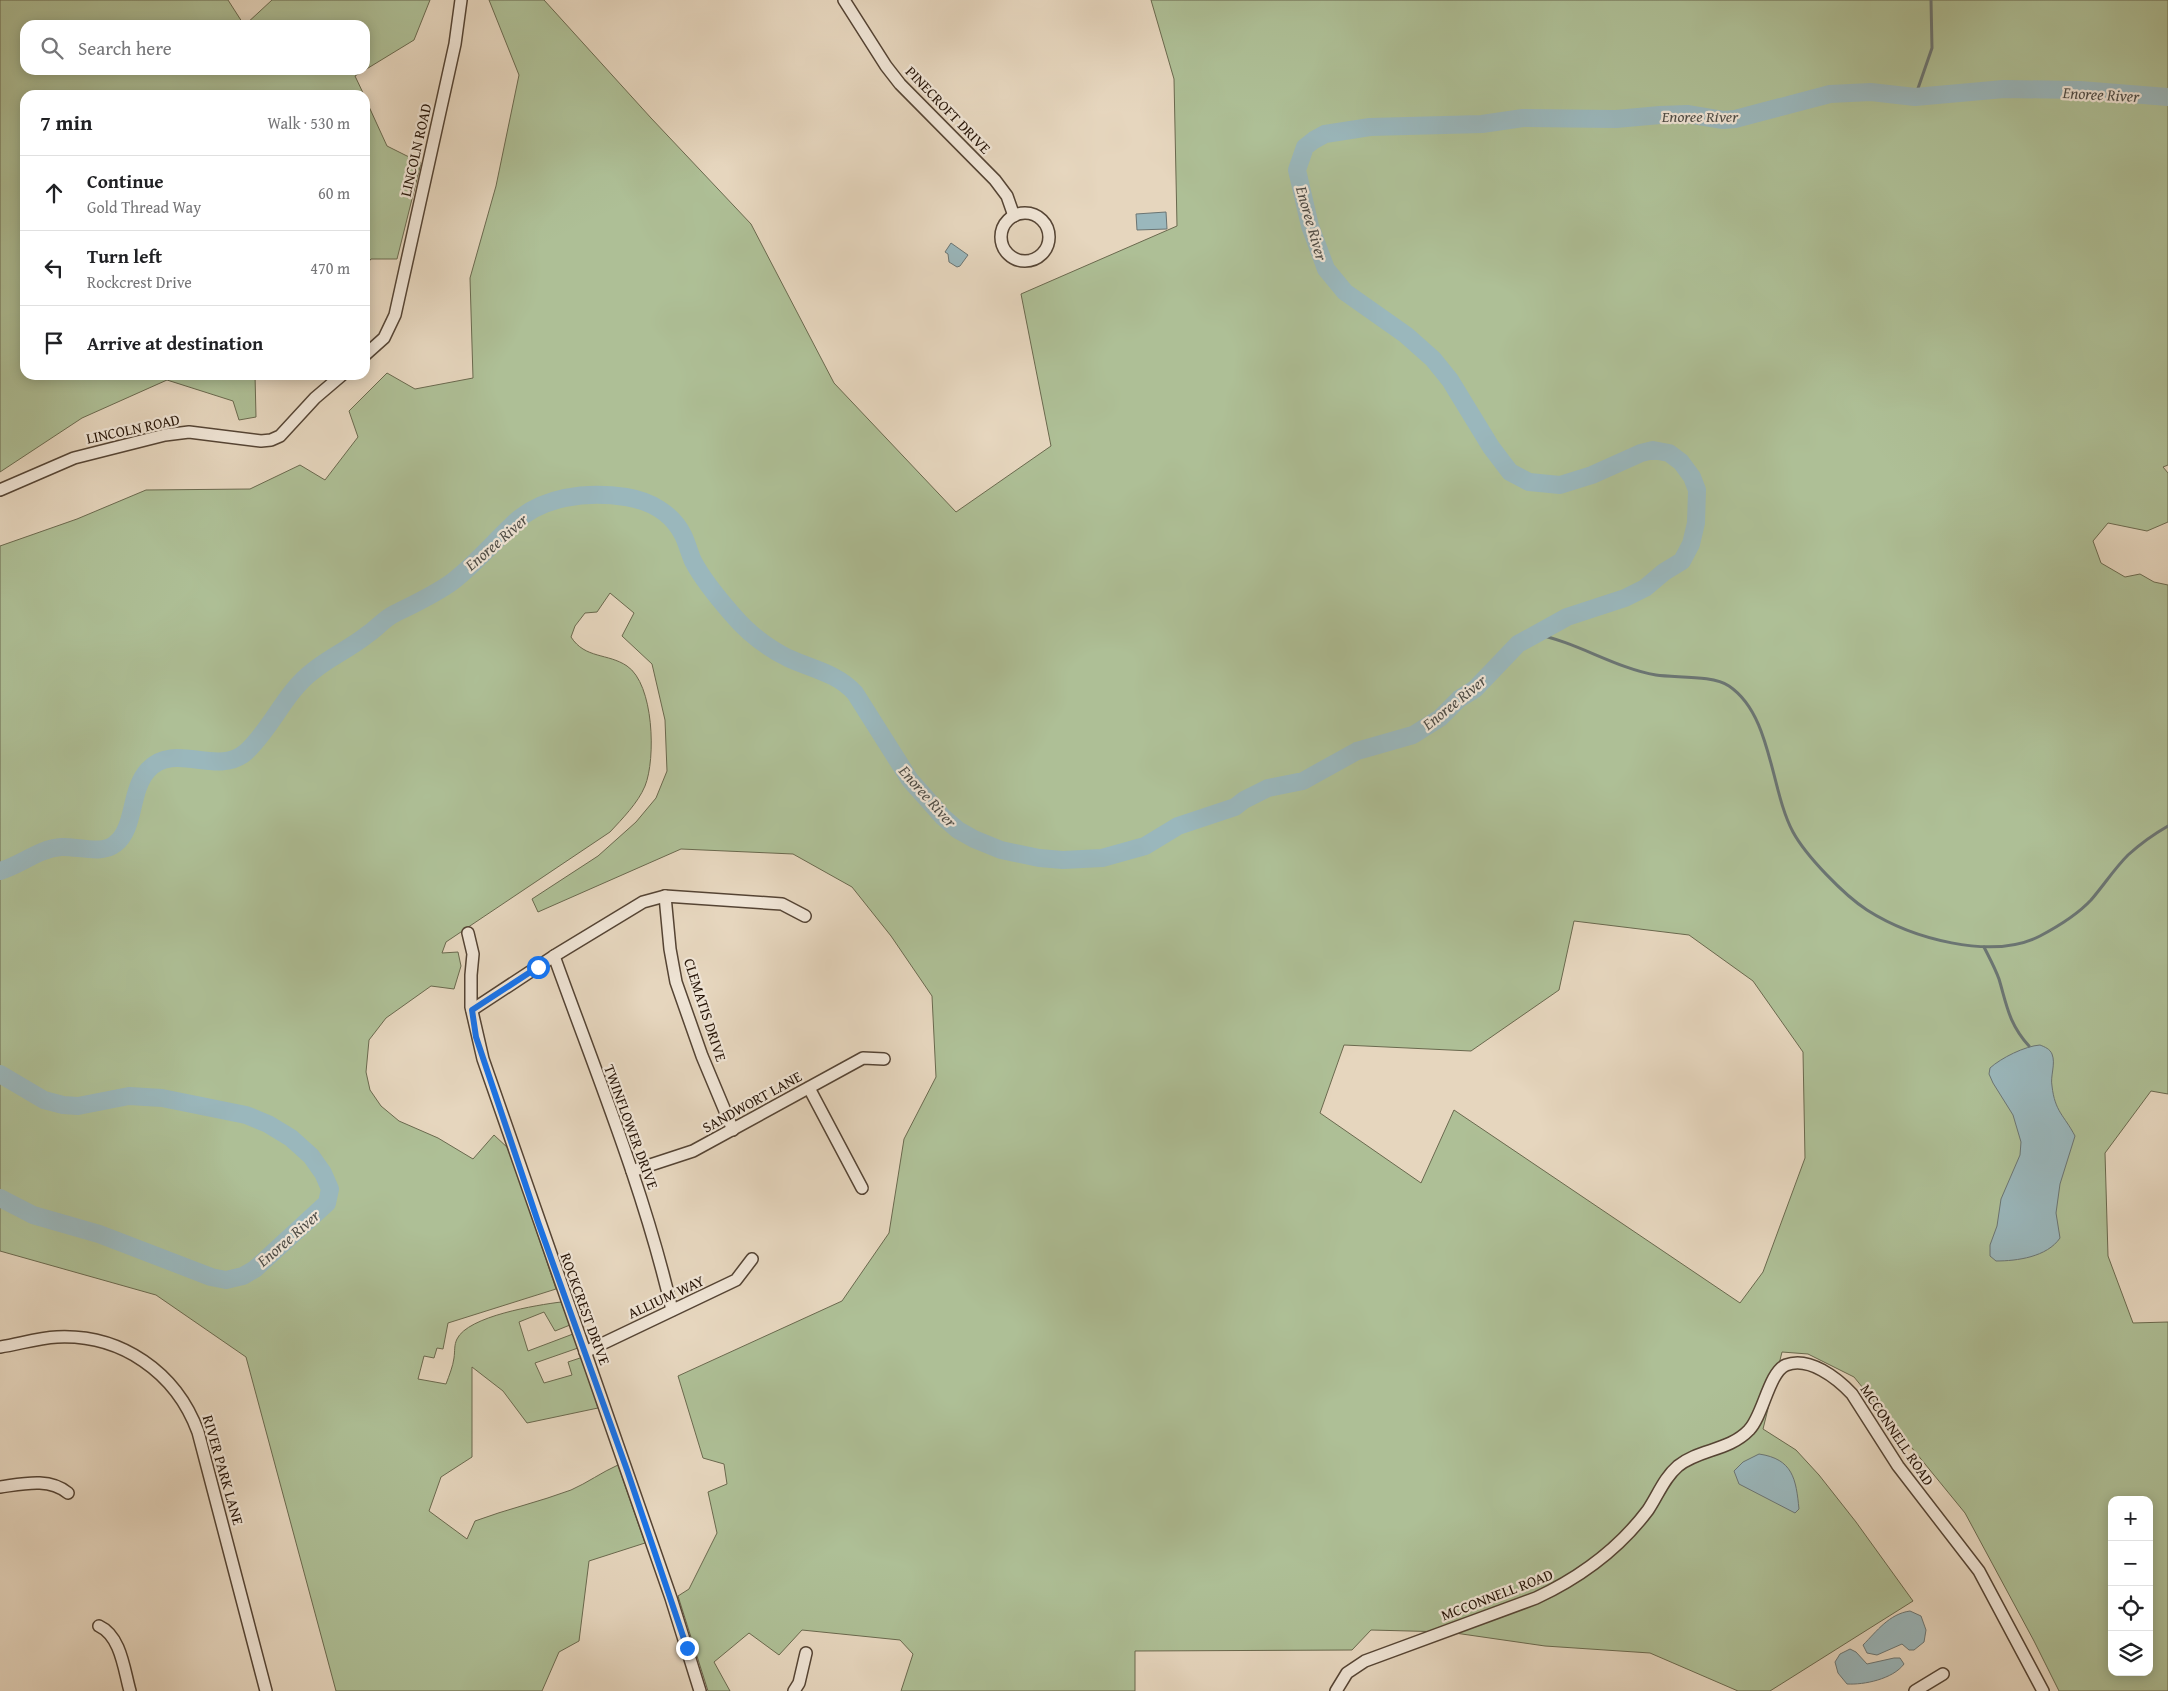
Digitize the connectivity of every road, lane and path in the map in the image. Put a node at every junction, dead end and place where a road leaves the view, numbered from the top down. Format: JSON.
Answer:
{"nodes":[{"id":1,"x":461,"y":0,"type":"edge"},
{"id":2,"x":844,"y":0,"type":"edge"},
{"id":3,"x":1014,"y":216,"type":"junction"},
{"id":4,"x":370,"y":351,"type":"edge"},
{"id":5,"x":336,"y":380,"type":"edge"},
{"id":6,"x":0,"y":490,"type":"edge"},
{"id":7,"x":665,"y":896,"type":"junction"},
{"id":8,"x":804,"y":916,"type":"dead end"},
{"id":9,"x":468,"y":933,"type":"dead end"},
{"id":10,"x":554,"y":956,"type":"junction"},
{"id":11,"x":472,"y":1010,"type":"junction"},
{"id":12,"x":884,"y":1059,"type":"dead end"},
{"id":13,"x":809,"y":1088,"type":"junction"},
{"id":14,"x":733,"y":1130,"type":"junction"},
{"id":15,"x":632,"y":1171,"type":"junction"},
{"id":16,"x":862,"y":1188,"type":"dead end"},
{"id":17,"x":752,"y":1259,"type":"dead end"},
{"id":18,"x":672,"y":1310,"type":"junction"},
{"id":19,"x":0,"y":1347,"type":"edge"},
{"id":20,"x":585,"y":1352,"type":"junction"},
{"id":21,"x":0,"y":1487,"type":"edge"},
{"id":22,"x":68,"y":1493,"type":"dead end"},
{"id":23,"x":99,"y":1626,"type":"dead end"},
{"id":24,"x":806,"y":1654,"type":"dead end"},
{"id":25,"x":1943,"y":1674,"type":"dead end"},
{"id":26,"x":130,"y":1691,"type":"edge"},
{"id":27,"x":266,"y":1691,"type":"edge"},
{"id":28,"x":700,"y":1691,"type":"edge"},
{"id":29,"x":794,"y":1691,"type":"edge"},
{"id":30,"x":1336,"y":1691,"type":"edge"},
{"id":31,"x":1916,"y":1691,"type":"edge"},
{"id":32,"x":2043,"y":1691,"type":"edge"}],
"edges":[{"from":1,"to":4,"type":"street","name":"LINCOLN ROAD"},
{"from":2,"to":3,"type":"street","name":"PINECROFT DRIVE"},
{"from":3,"to":3,"type":"street"},
{"from":5,"to":6,"type":"street","name":"LINCOLN ROAD"},
{"from":7,"to":8,"type":"street"},
{"from":7,"to":10,"type":"street"},
{"from":7,"to":14,"type":"street","name":"CLEMATIS DRIVE"},
{"from":9,"to":11,"type":"street","name":"ROCKCREST DRIVE"},
{"from":10,"to":11,"type":"street"},
{"from":10,"to":15,"type":"street","name":"TWINFLOWER DRIVE"},
{"from":11,"to":20,"type":"street","name":"ROCKCREST DRIVE"},
{"from":12,"to":13,"type":"street","name":"SANDWORT LANE"},
{"from":13,"to":14,"type":"street","name":"SANDWORT LANE"},
{"from":13,"to":16,"type":"street"},
{"from":14,"to":15,"type":"street","name":"SANDWORT LANE"},
{"from":15,"to":18,"type":"street","name":"TWINFLOWER DRIVE"},
{"from":17,"to":18,"type":"street","name":"ALLIUM WAY"},
{"from":18,"to":20,"type":"street","name":"ALLIUM WAY"},
{"from":19,"to":27,"type":"street","name":"RIVER PARK LANE"},
{"from":20,"to":28,"type":"street","name":"ROCKCREST DRIVE"},
{"from":21,"to":22,"type":"street"},
{"from":23,"to":26,"type":"street"},
{"from":24,"to":29,"type":"street"},
{"from":25,"to":31,"type":"street"},
{"from":30,"to":32,"type":"street","name":"MCCONNELL ROAD"}]}
